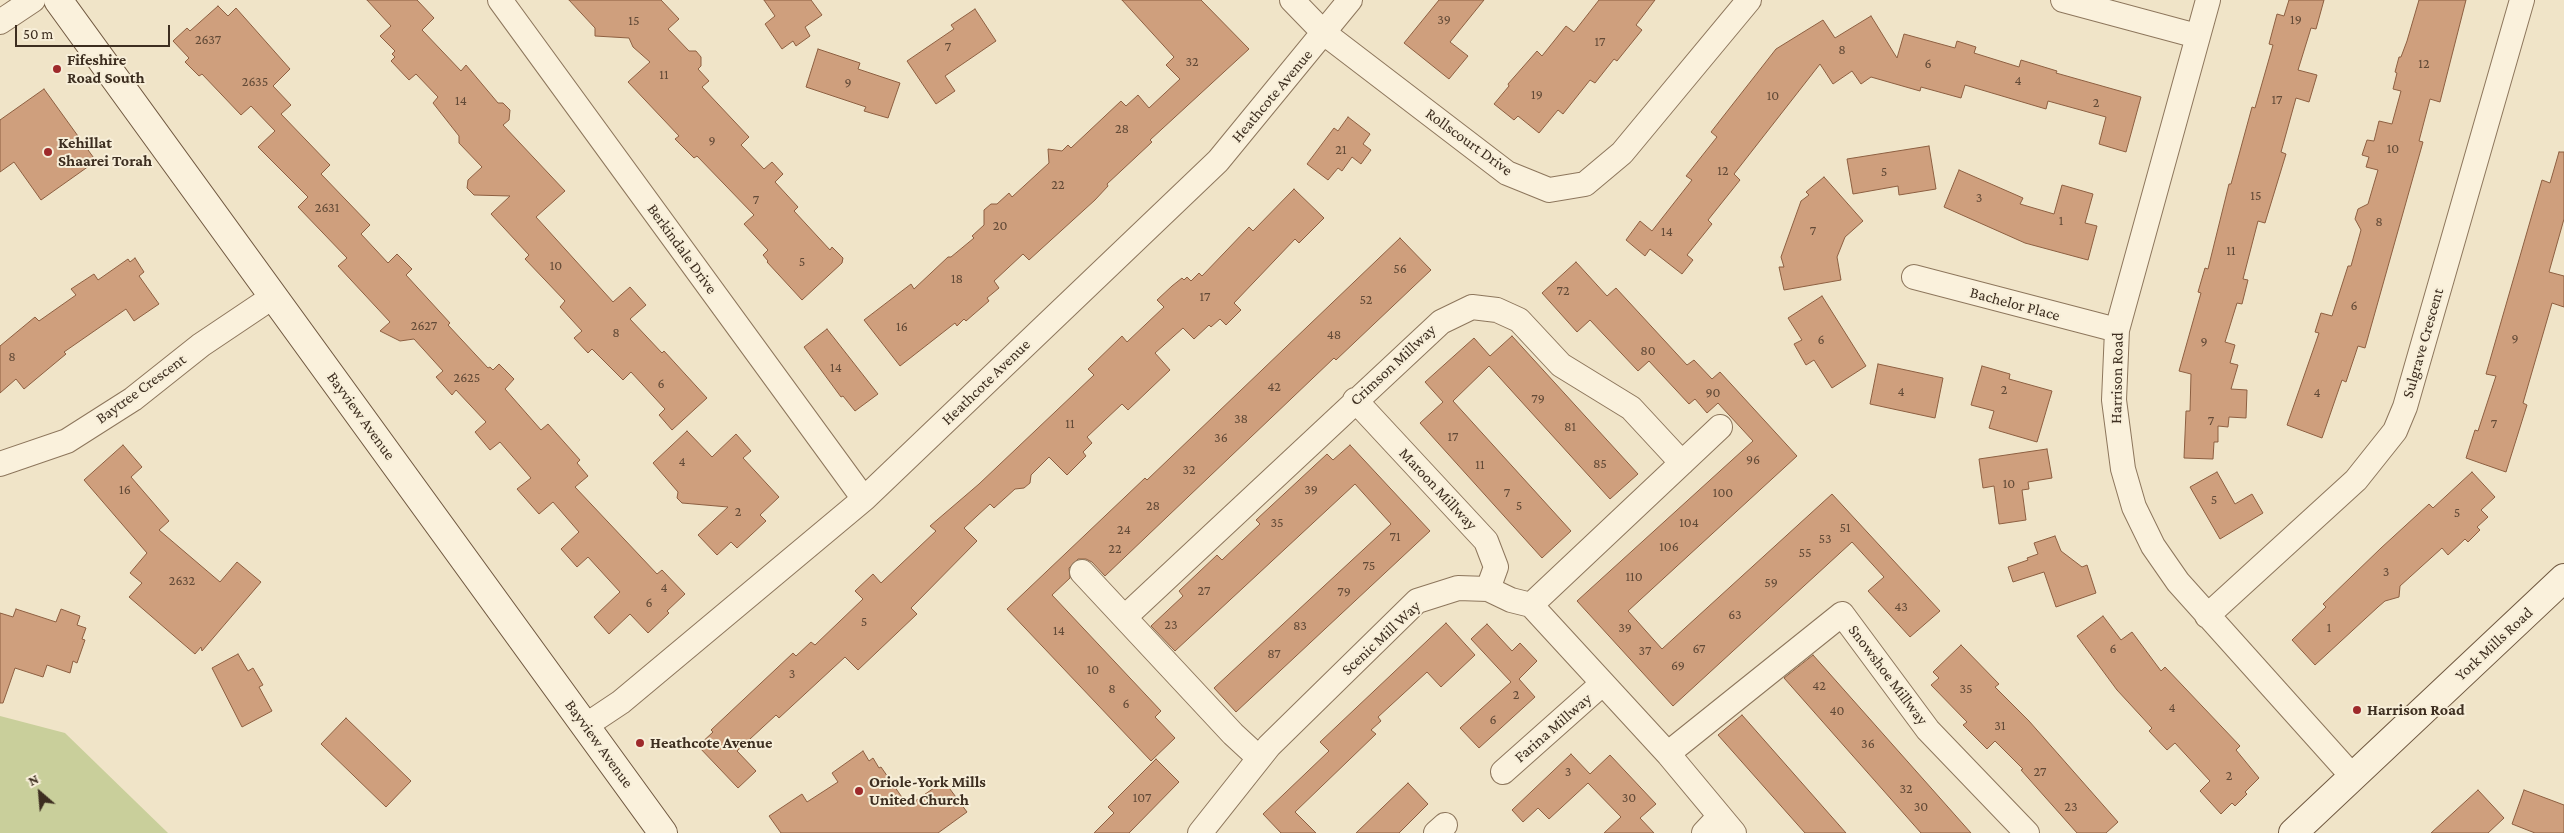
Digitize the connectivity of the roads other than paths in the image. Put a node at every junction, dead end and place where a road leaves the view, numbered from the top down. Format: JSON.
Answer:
{"nodes":[{"id":1,"x":33,"y":0,"type":"edge"},
{"id":2,"x":58,"y":0,"type":"edge"},
{"id":3,"x":500,"y":0,"type":"edge"},
{"id":4,"x":1292,"y":0,"type":"edge"},
{"id":5,"x":1350,"y":0,"type":"edge"},
{"id":6,"x":1749,"y":0,"type":"edge"},
{"id":7,"x":2062,"y":0,"type":"edge"},
{"id":8,"x":2208,"y":0,"type":"edge"},
{"id":9,"x":2522,"y":0,"type":"edge"},
{"id":10,"x":0,"y":22,"type":"edge"},
{"id":11,"x":1324,"y":33,"type":"junction"},
{"id":12,"x":2197,"y":36,"type":"junction"},
{"id":13,"x":1914,"y":277,"type":"dead end"},
{"id":14,"x":274,"y":296,"type":"junction"},
{"id":15,"x":2117,"y":330,"type":"junction"},
{"id":16,"x":1355,"y":400,"type":"junction"},
{"id":17,"x":1720,"y":427,"type":"dead end"},
{"id":18,"x":1682,"y":463,"type":"junction"},
{"id":19,"x":0,"y":464,"type":"edge"},
{"id":20,"x":864,"y":498,"type":"junction"},
{"id":21,"x":1082,"y":572,"type":"dead end"},
{"id":22,"x":2564,"y":578,"type":"edge"},
{"id":23,"x":1488,"y":589,"type":"junction"},
{"id":24,"x":1531,"y":605,"type":"junction"},
{"id":25,"x":2207,"y":616,"type":"junction"},
{"id":26,"x":1124,"y":617,"type":"junction"},
{"id":27,"x":1602,"y":684,"type":"junction"},
{"id":28,"x":585,"y":726,"type":"junction"},
{"id":29,"x":1669,"y":755,"type":"junction"},
{"id":30,"x":1259,"y":758,"type":"junction"},
{"id":31,"x":1503,"y":772,"type":"dead end"},
{"id":32,"x":2352,"y":777,"type":"junction"},
{"id":33,"x":1719,"y":828,"type":"edge"},
{"id":34,"x":663,"y":833,"type":"edge"},
{"id":35,"x":1200,"y":833,"type":"edge"},
{"id":36,"x":2027,"y":833,"type":"edge"},
{"id":37,"x":2293,"y":833,"type":"edge"}],
"edges":[{"from":1,"to":10,"type":"street"},
{"from":2,"to":14,"type":"main road","name":"Bayview Avenue"},
{"from":3,"to":20,"type":"street","name":"Berkindale Drive"},
{"from":4,"to":11,"type":"street","name":"Rollscourt Drive"},
{"from":5,"to":11,"type":"street","name":"Heathcote Avenue"},
{"from":6,"to":11,"type":"street","name":"Rollscourt Drive"},
{"from":7,"to":12,"type":"street"},
{"from":8,"to":12,"type":"street","name":"Harrison Road"},
{"from":9,"to":25,"type":"street","name":"Sulgrave Crescent"},
{"from":11,"to":20,"type":"street","name":"Heathcote Avenue"},
{"from":12,"to":15,"type":"street","name":"Harrison Road"},
{"from":13,"to":15,"type":"street","name":"Bachelor Place"},
{"from":14,"to":19,"type":"street","name":"Baytree Crescent"},
{"from":14,"to":28,"type":"main road","name":"Bayview Avenue"},
{"from":15,"to":25,"type":"street","name":"Harrison Road"},
{"from":16,"to":18,"type":"street","name":"Crimson Millway"},
{"from":16,"to":23,"type":"street","name":"Maroon Millway"},
{"from":16,"to":26,"type":"street","name":"Crimson Millway"},
{"from":17,"to":18,"type":"street"},
{"from":18,"to":24,"type":"street"},
{"from":20,"to":28,"type":"street","name":"Heathcote Avenue"},
{"from":21,"to":26,"type":"street"},
{"from":22,"to":32,"type":"main road","name":"York Mills Road"},
{"from":23,"to":24,"type":"street","name":"Scenic Mill Way"},
{"from":23,"to":30,"type":"street","name":"Scenic Mill Way"},
{"from":24,"to":27,"type":"street"},
{"from":25,"to":32,"type":"street","name":"Harrison Road"},
{"from":26,"to":30,"type":"street"},
{"from":27,"to":29,"type":"street"},
{"from":27,"to":31,"type":"street","name":"Farina Millway"},
{"from":28,"to":34,"type":"main road","name":"Bayview Avenue"},
{"from":29,"to":33,"type":"street"},
{"from":29,"to":36,"type":"street","name":"Snowshoe Millway"},
{"from":30,"to":35,"type":"street","name":"Scenic Mill Way"},
{"from":32,"to":37,"type":"main road","name":"York Mills Road"}]}
